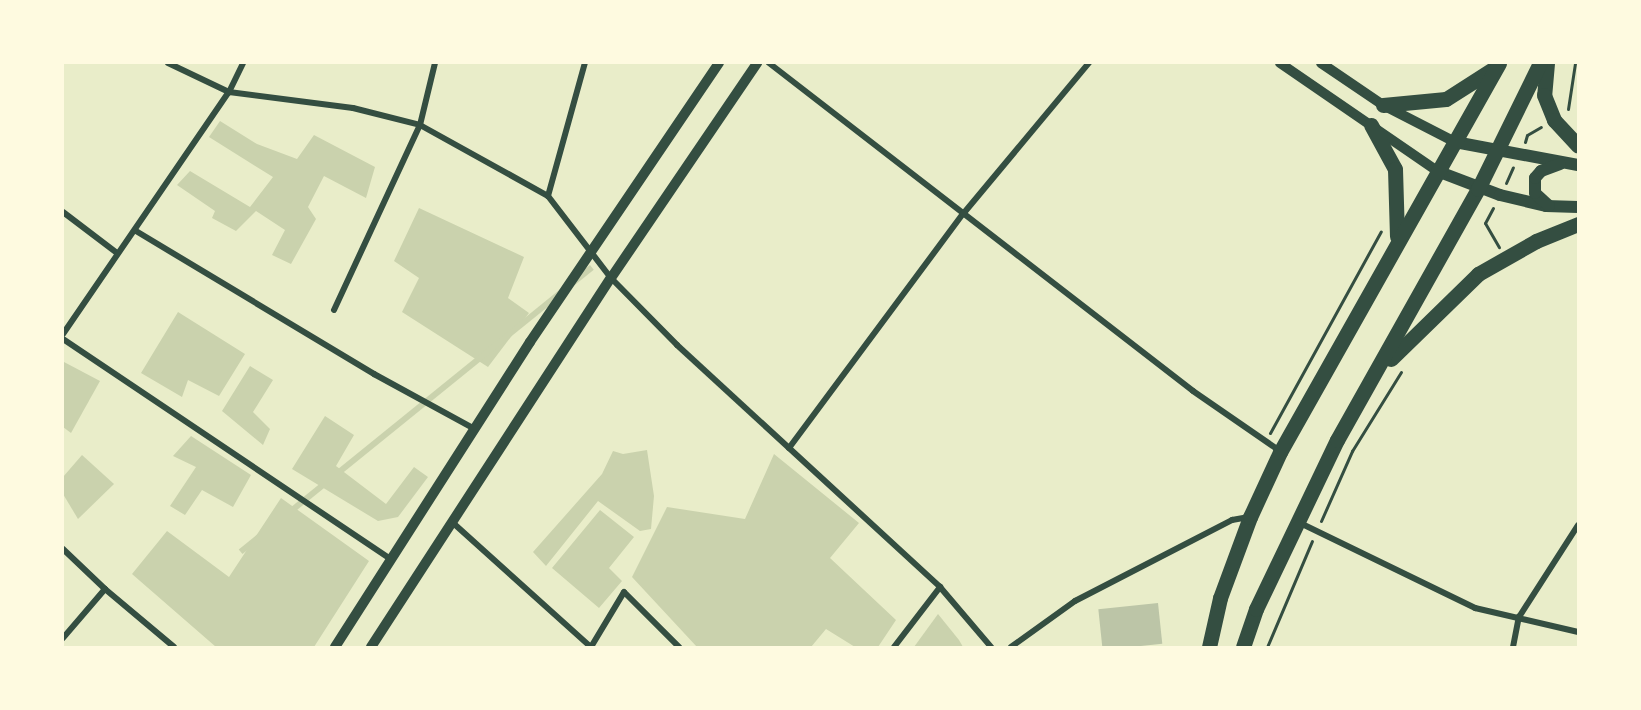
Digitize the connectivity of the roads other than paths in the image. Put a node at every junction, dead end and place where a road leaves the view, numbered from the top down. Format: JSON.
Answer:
{"nodes":[{"id":1,"x":168,"y":63,"type":"edge"},
{"id":2,"x":243,"y":63,"type":"edge"},
{"id":3,"x":435,"y":63,"type":"edge"},
{"id":4,"x":585,"y":63,"type":"edge"},
{"id":5,"x":719,"y":63,"type":"edge"},
{"id":6,"x":757,"y":63,"type":"edge"},
{"id":7,"x":769,"y":63,"type":"edge"},
{"id":8,"x":1089,"y":63,"type":"edge"},
{"id":9,"x":1280,"y":63,"type":"edge"},
{"id":10,"x":1321,"y":63,"type":"edge"},
{"id":11,"x":1540,"y":63,"type":"edge"},
{"id":12,"x":1547,"y":63,"type":"edge"},
{"id":13,"x":1499,"y":64,"type":"edge"},
{"id":14,"x":229,"y":92,"type":"junction"},
{"id":15,"x":1383,"y":105,"type":"junction"},
{"id":16,"x":420,"y":125,"type":"junction"},
{"id":17,"x":1371,"y":125,"type":"junction"},
{"id":18,"x":1455,"y":142,"type":"junction"},
{"id":19,"x":1578,"y":146,"type":"edge"},
{"id":20,"x":1496,"y":153,"type":"junction"},
{"id":21,"x":1562,"y":164,"type":"junction"},
{"id":22,"x":1578,"y":165,"type":"edge"},
{"id":23,"x":1437,"y":171,"type":"junction"},
{"id":24,"x":1478,"y":189,"type":"junction"},
{"id":25,"x":548,"y":196,"type":"junction"},
{"id":26,"x":1551,"y":207,"type":"junction"},
{"id":27,"x":1578,"y":207,"type":"edge"},
{"id":28,"x":63,"y":212,"type":"edge"},
{"id":29,"x":963,"y":214,"type":"junction"},
{"id":30,"x":1578,"y":224,"type":"edge"},
{"id":31,"x":136,"y":231,"type":"junction"},
{"id":32,"x":1397,"y":239,"type":"junction"},
{"id":33,"x":590,"y":251,"type":"junction"},
{"id":34,"x":117,"y":253,"type":"junction"},
{"id":35,"x":611,"y":278,"type":"junction"},
{"id":36,"x":334,"y":310,"type":"dead end"},
{"id":37,"x":63,"y":334,"type":"edge"},
{"id":38,"x":63,"y":339,"type":"edge"},
{"id":39,"x":1377,"y":374,"type":"junction"},
{"id":40,"x":475,"y":429,"type":"junction"},
{"id":41,"x":789,"y":448,"type":"junction"},
{"id":42,"x":1280,"y":452,"type":"junction"},
{"id":43,"x":1250,"y":517,"type":"junction"},
{"id":44,"x":452,"y":522,"type":"junction"},
{"id":45,"x":1296,"y":522,"type":"junction"},
{"id":46,"x":1578,"y":525,"type":"edge"},
{"id":47,"x":63,"y":549,"type":"edge"},
{"id":48,"x":391,"y":559,"type":"junction"},
{"id":49,"x":940,"y":587,"type":"junction"},
{"id":50,"x":105,"y":589,"type":"junction"},
{"id":51,"x":1519,"y":617,"type":"junction"},
{"id":52,"x":1578,"y":632,"type":"edge"},
{"id":53,"x":63,"y":638,"type":"edge"},
{"id":54,"x":174,"y":647,"type":"edge"},
{"id":55,"x":335,"y":647,"type":"edge"},
{"id":56,"x":371,"y":647,"type":"edge"},
{"id":57,"x":679,"y":647,"type":"edge"},
{"id":58,"x":894,"y":647,"type":"edge"},
{"id":59,"x":990,"y":647,"type":"edge"},
{"id":60,"x":1011,"y":647,"type":"edge"},
{"id":61,"x":1209,"y":647,"type":"edge"},
{"id":62,"x":1243,"y":647,"type":"edge"},
{"id":63,"x":1513,"y":647,"type":"edge"}],
"edges":[{"from":1,"to":14,"type":"street"},
{"from":2,"to":14,"type":"street"},
{"from":3,"to":16,"type":"street"},
{"from":4,"to":25,"type":"street"},
{"from":5,"to":33,"type":"street"},
{"from":6,"to":35,"type":"street"},
{"from":7,"to":29,"type":"street"},
{"from":8,"to":29,"type":"street"},
{"from":9,"to":17,"type":"street"},
{"from":10,"to":15,"type":"street"},
{"from":11,"to":20,"type":"highway"},
{"from":12,"to":19,"type":"highway"},
{"from":13,"to":15,"type":"highway"},
{"from":13,"to":18,"type":"highway"},
{"from":14,"to":16,"type":"street"},
{"from":14,"to":31,"type":"street"},
{"from":15,"to":18,"type":"street"},
{"from":16,"to":25,"type":"street"},
{"from":16,"to":36,"type":"street"},
{"from":17,"to":23,"type":"street"},
{"from":17,"to":32,"type":"highway"},
{"from":18,"to":20,"type":"main road"},
{"from":18,"to":23,"type":"highway"},
{"from":20,"to":21,"type":"main road"},
{"from":20,"to":24,"type":"highway"},
{"from":21,"to":22,"type":"main road"},
{"from":21,"to":26,"type":"main road"},
{"from":23,"to":24,"type":"main road"},
{"from":23,"to":32,"type":"highway"},
{"from":24,"to":26,"type":"main road"},
{"from":24,"to":39,"type":"highway"},
{"from":25,"to":33,"type":"street"},
{"from":26,"to":27,"type":"main road"},
{"from":28,"to":34,"type":"street"},
{"from":29,"to":41,"type":"street"},
{"from":29,"to":42,"type":"street"},
{"from":30,"to":39,"type":"highway"},
{"from":31,"to":34,"type":"street"},
{"from":31,"to":40,"type":"street"},
{"from":32,"to":42,"type":"highway"},
{"from":33,"to":35,"type":"street"},
{"from":33,"to":40,"type":"street"},
{"from":34,"to":37,"type":"street"},
{"from":35,"to":41,"type":"street"},
{"from":35,"to":44,"type":"street"},
{"from":38,"to":48,"type":"street"},
{"from":39,"to":45,"type":"highway"},
{"from":40,"to":48,"type":"street"},
{"from":41,"to":49,"type":"street"},
{"from":42,"to":43,"type":"highway"},
{"from":43,"to":60,"type":"street"},
{"from":43,"to":61,"type":"highway"},
{"from":44,"to":56,"type":"street"},
{"from":44,"to":57,"type":"street"},
{"from":45,"to":51,"type":"street"},
{"from":45,"to":62,"type":"highway"},
{"from":46,"to":51,"type":"street"},
{"from":47,"to":50,"type":"street"},
{"from":48,"to":55,"type":"street"},
{"from":49,"to":58,"type":"street"},
{"from":49,"to":59,"type":"street"},
{"from":50,"to":53,"type":"street"},
{"from":50,"to":54,"type":"street"},
{"from":51,"to":52,"type":"street"},
{"from":51,"to":63,"type":"street"}]}
